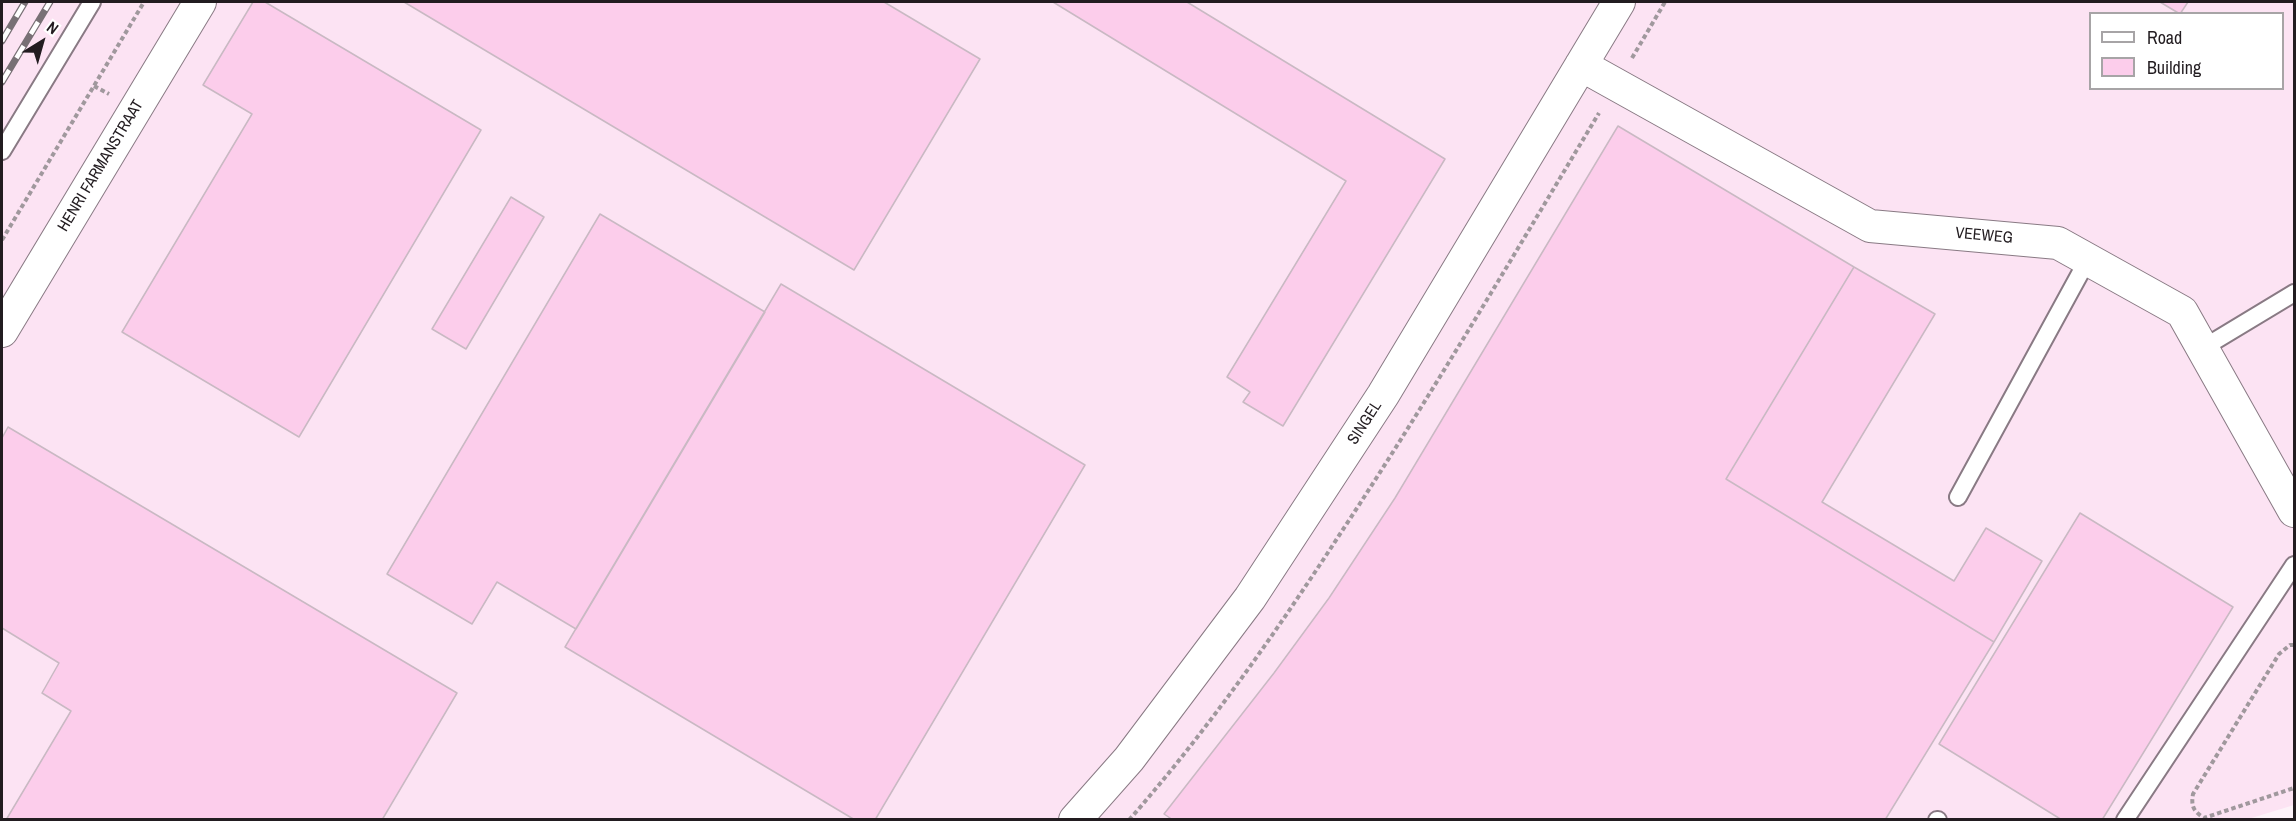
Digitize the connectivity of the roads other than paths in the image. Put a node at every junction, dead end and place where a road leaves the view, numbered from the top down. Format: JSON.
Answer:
{"nodes":[{"id":1,"x":92,"y":2,"type":"edge"},
{"id":2,"x":200,"y":2,"type":"edge"},
{"id":3,"x":1619,"y":2,"type":"edge"},
{"id":4,"x":1581,"y":65,"type":"junction"},
{"id":5,"x":2,"y":151,"type":"edge"},
{"id":6,"x":2088,"y":259,"type":"junction"},
{"id":7,"x":2295,"y":293,"type":"edge"},
{"id":8,"x":2,"y":331,"type":"edge"},
{"id":9,"x":2203,"y":348,"type":"junction"},
{"id":10,"x":1958,"y":497,"type":"dead end"},
{"id":11,"x":2295,"y":511,"type":"edge"},
{"id":12,"x":2295,"y":565,"type":"edge"},
{"id":13,"x":1075,"y":819,"type":"edge"},
{"id":14,"x":2125,"y":819,"type":"edge"}],
"edges":[{"from":1,"to":5,"type":"lane"},
{"from":2,"to":8,"type":"street","name":"HENRI FARMANSTRAAT"},
{"from":3,"to":4,"type":"street","name":"SINGEL"},
{"from":4,"to":6,"type":"street","name":"VEEWEG"},
{"from":4,"to":13,"type":"street","name":"SINGEL"},
{"from":6,"to":9,"type":"street","name":"VEEWEG"},
{"from":6,"to":10,"type":"lane"},
{"from":7,"to":9,"type":"lane"},
{"from":9,"to":11,"type":"street","name":"VEEWEG"},
{"from":12,"to":14,"type":"lane"}]}
